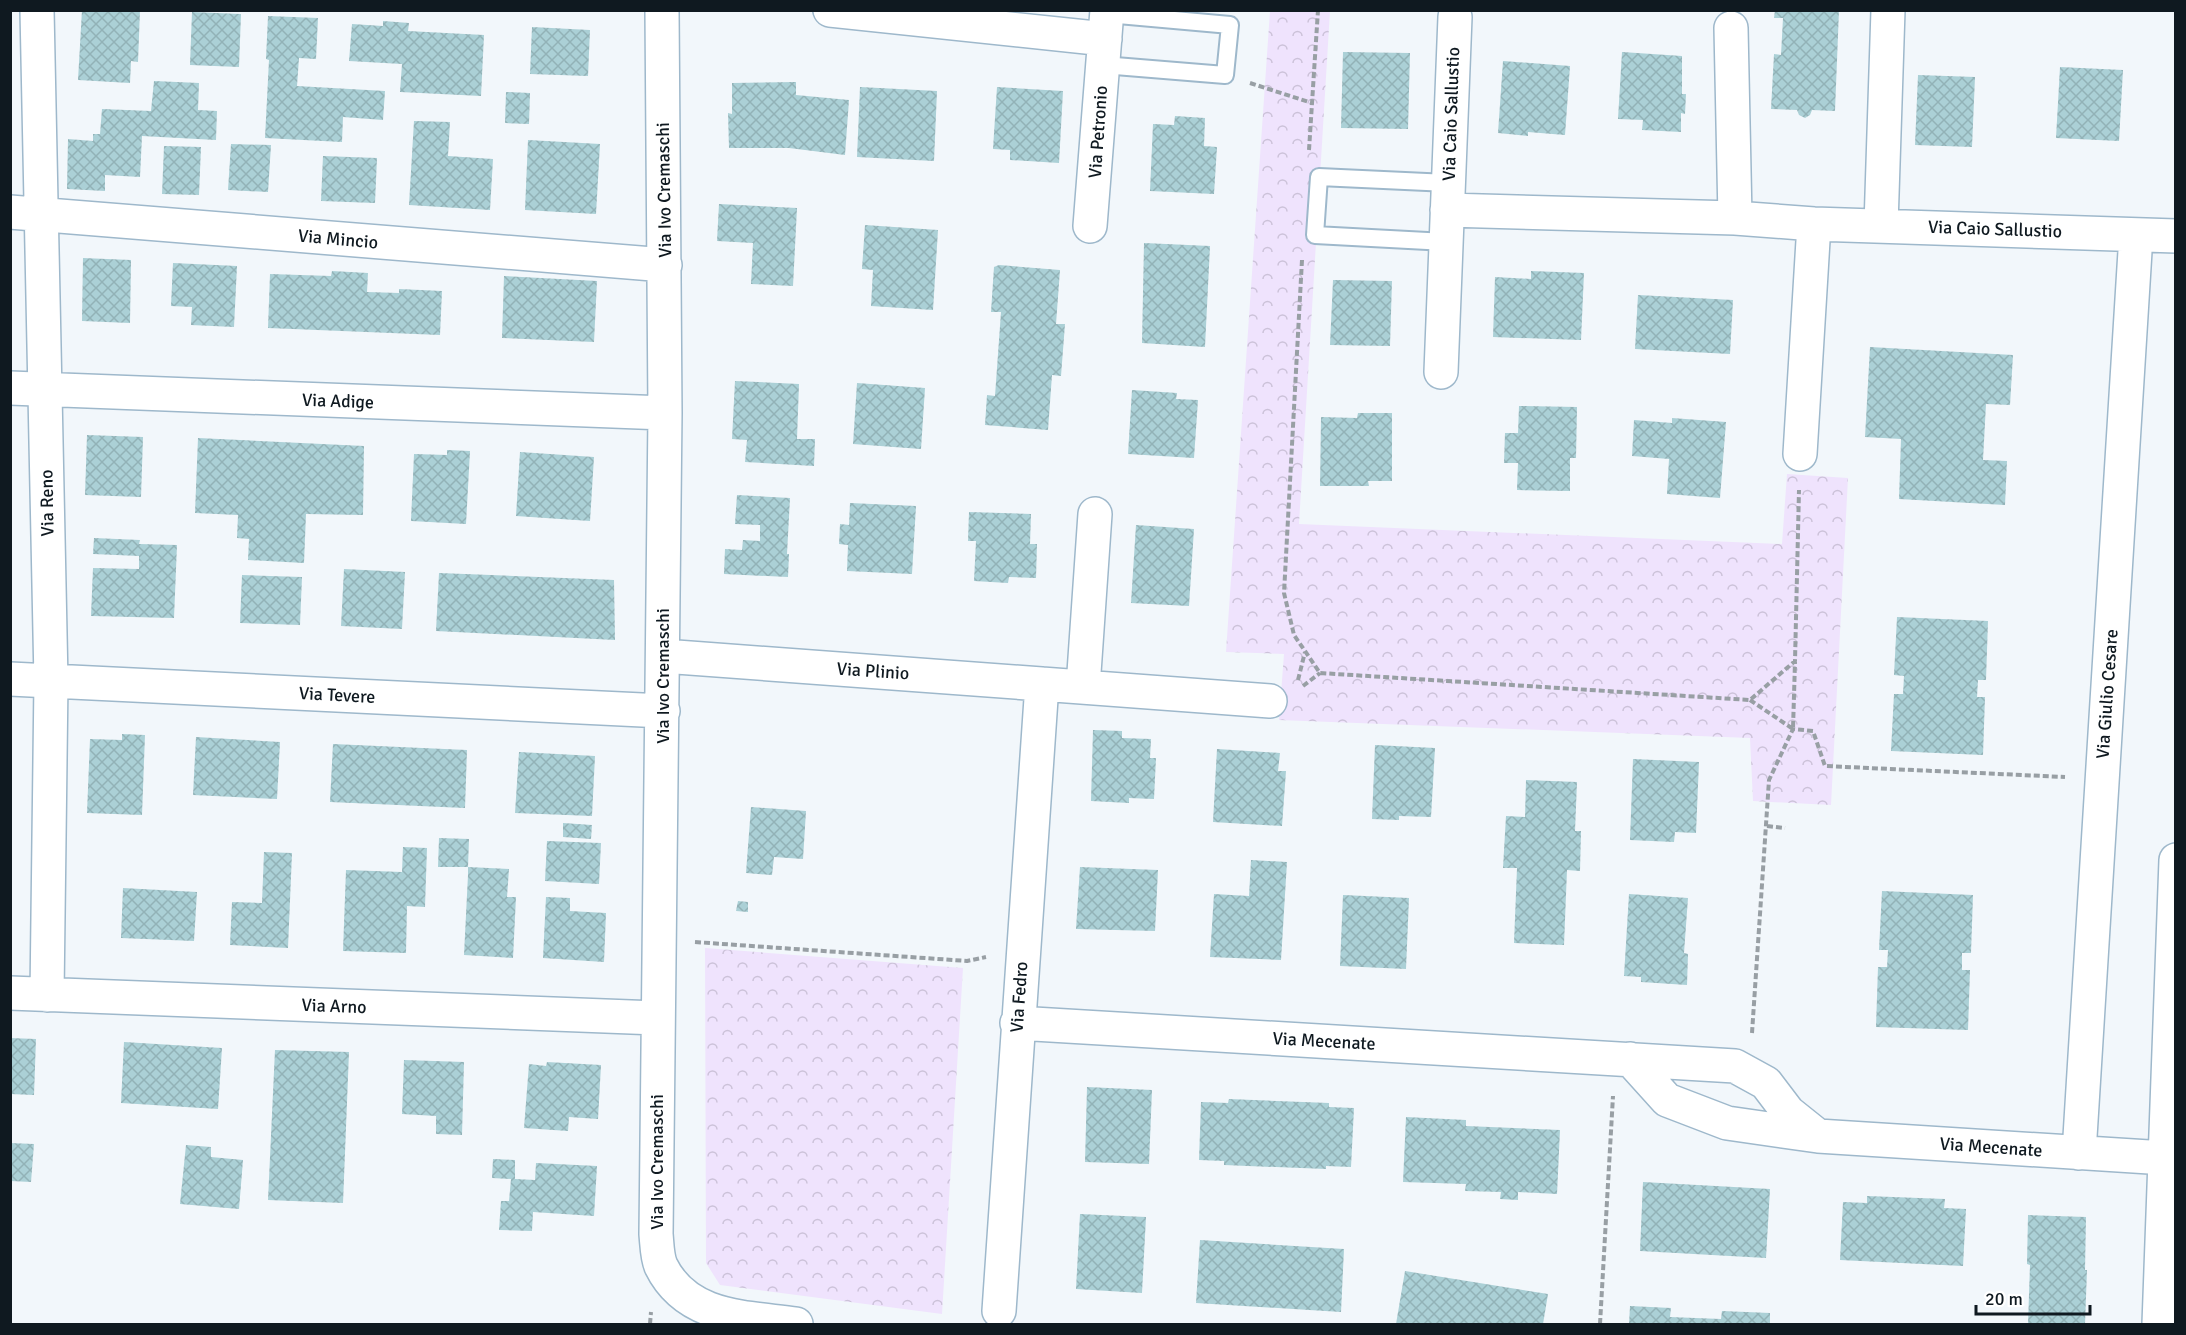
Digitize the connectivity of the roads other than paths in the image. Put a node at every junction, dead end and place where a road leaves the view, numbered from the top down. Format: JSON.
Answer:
{"nodes":[{"id":1,"x":37,"y":10,"type":"edge"},
{"id":2,"x":662,"y":10,"type":"edge"},
{"id":3,"x":1888,"y":10,"type":"edge"},
{"id":4,"x":844,"y":11,"type":"edge"},
{"id":5,"x":1455,"y":17,"type":"dead end"},
{"id":6,"x":1731,"y":28,"type":"dead end"},
{"id":7,"x":1105,"y":32,"type":"edge"},
{"id":8,"x":1448,"y":197,"type":"junction"},
{"id":9,"x":26,"y":213,"type":"edge"},
{"id":10,"x":1735,"y":218,"type":"junction"},
{"id":11,"x":1814,"y":224,"type":"junction"},
{"id":12,"x":1881,"y":225,"type":"junction"},
{"id":13,"x":1090,"y":226,"type":"dead end"},
{"id":14,"x":2136,"y":235,"type":"junction"},
{"id":15,"x":2175,"y":236,"type":"edge"},
{"id":16,"x":1446,"y":242,"type":"junction"},
{"id":17,"x":665,"y":265,"type":"junction"},
{"id":18,"x":1441,"y":372,"type":"dead end"},
{"id":19,"x":10,"y":388,"type":"edge"},
{"id":20,"x":45,"y":390,"type":"junction"},
{"id":21,"x":666,"y":413,"type":"junction"},
{"id":22,"x":1800,"y":454,"type":"road end"},
{"id":23,"x":1095,"y":514,"type":"dead end"},
{"id":24,"x":663,"y":656,"type":"junction"},
{"id":25,"x":10,"y":679,"type":"edge"},
{"id":26,"x":51,"y":681,"type":"junction"},
{"id":27,"x":1042,"y":684,"type":"junction"},
{"id":28,"x":1083,"y":687,"type":"junction"},
{"id":29,"x":1282,"y":697,"type":"road end"},
{"id":30,"x":663,"y":711,"type":"junction"},
{"id":31,"x":2175,"y":874,"type":"edge"},
{"id":32,"x":10,"y":993,"type":"edge"},
{"id":33,"x":47,"y":995,"type":"junction"},
{"id":34,"x":657,"y":1018,"type":"junction"},
{"id":35,"x":1017,"y":1023,"type":"junction"},
{"id":36,"x":1630,"y":1059,"type":"junction"},
{"id":37,"x":1818,"y":1136,"type":"junction"},
{"id":38,"x":2079,"y":1153,"type":"junction"},
{"id":39,"x":2164,"y":1158,"type":"junction"},
{"id":40,"x":2169,"y":1215,"type":"edge"},
{"id":41,"x":999,"y":1311,"type":"dead end"},
{"id":42,"x":796,"y":1324,"type":"edge"},
{"id":43,"x":2159,"y":1324,"type":"edge"}],
"edges":[{"from":1,"to":9,"type":"street","name":"Via Reno"},
{"from":2,"to":17,"type":"street","name":"Via Ivo Cremaschi"},
{"from":3,"to":12,"type":"street"},
{"from":4,"to":7,"type":"street"},
{"from":5,"to":8,"type":"street","name":"Via Caio Sallustio"},
{"from":6,"to":10,"type":"street"},
{"from":7,"to":7,"type":"lane"},
{"from":7,"to":13,"type":"street","name":"Via Petronio"},
{"from":8,"to":10,"type":"street","name":"Via Caio Sallustio"},
{"from":8,"to":16,"type":"street","name":"Via Caio Sallustio"},
{"from":8,"to":16,"type":"lane"},
{"from":9,"to":17,"type":"street","name":"Via Mincio"},
{"from":9,"to":20,"type":"street","name":"Via Reno"},
{"from":10,"to":11,"type":"street","name":"Via Caio Sallustio"},
{"from":11,"to":12,"type":"street","name":"Via Caio Sallustio"},
{"from":11,"to":22,"type":"street"},
{"from":12,"to":14,"type":"street","name":"Via Caio Sallustio"},
{"from":14,"to":15,"type":"street","name":"Via Caio Sallustio"},
{"from":14,"to":38,"type":"street","name":"Via Giulio Cesare"},
{"from":16,"to":18,"type":"street","name":"Via Caio Sallustio"},
{"from":17,"to":21,"type":"street","name":"Via Ivo Cremaschi"},
{"from":19,"to":20,"type":"street","name":"Via Adige"},
{"from":20,"to":21,"type":"street","name":"Via Adige"},
{"from":20,"to":26,"type":"street","name":"Via Reno"},
{"from":21,"to":24,"type":"street","name":"Via Ivo Cremaschi"},
{"from":23,"to":28,"type":"street"},
{"from":24,"to":27,"type":"street","name":"Via Plinio"},
{"from":24,"to":30,"type":"street","name":"Via Ivo Cremaschi"},
{"from":25,"to":26,"type":"street","name":"Via Tevere"},
{"from":26,"to":30,"type":"street","name":"Via Tevere"},
{"from":26,"to":33,"type":"street","name":"Via Reno"},
{"from":27,"to":28,"type":"street","name":"Via Plinio"},
{"from":27,"to":35,"type":"street","name":"Via Fedro"},
{"from":28,"to":29,"type":"street","name":"Via Plinio"},
{"from":30,"to":34,"type":"street","name":"Via Ivo Cremaschi"},
{"from":31,"to":39,"type":"street"},
{"from":32,"to":33,"type":"street","name":"Via Arno"},
{"from":33,"to":34,"type":"street","name":"Via Arno"},
{"from":34,"to":42,"type":"street","name":"Via Ivo Cremaschi"},
{"from":35,"to":36,"type":"street","name":"Via Mecenate"},
{"from":35,"to":41,"type":"street","name":"Via Fedro"},
{"from":36,"to":37,"type":"street","name":"Via Mecenate"},
{"from":36,"to":37,"type":"street","name":"Via Mecenate"},
{"from":37,"to":38,"type":"street","name":"Via Mecenate"},
{"from":38,"to":39,"type":"street","name":"Via Mecenate"},
{"from":39,"to":40,"type":"street"},
{"from":40,"to":43,"type":"street"}]}
